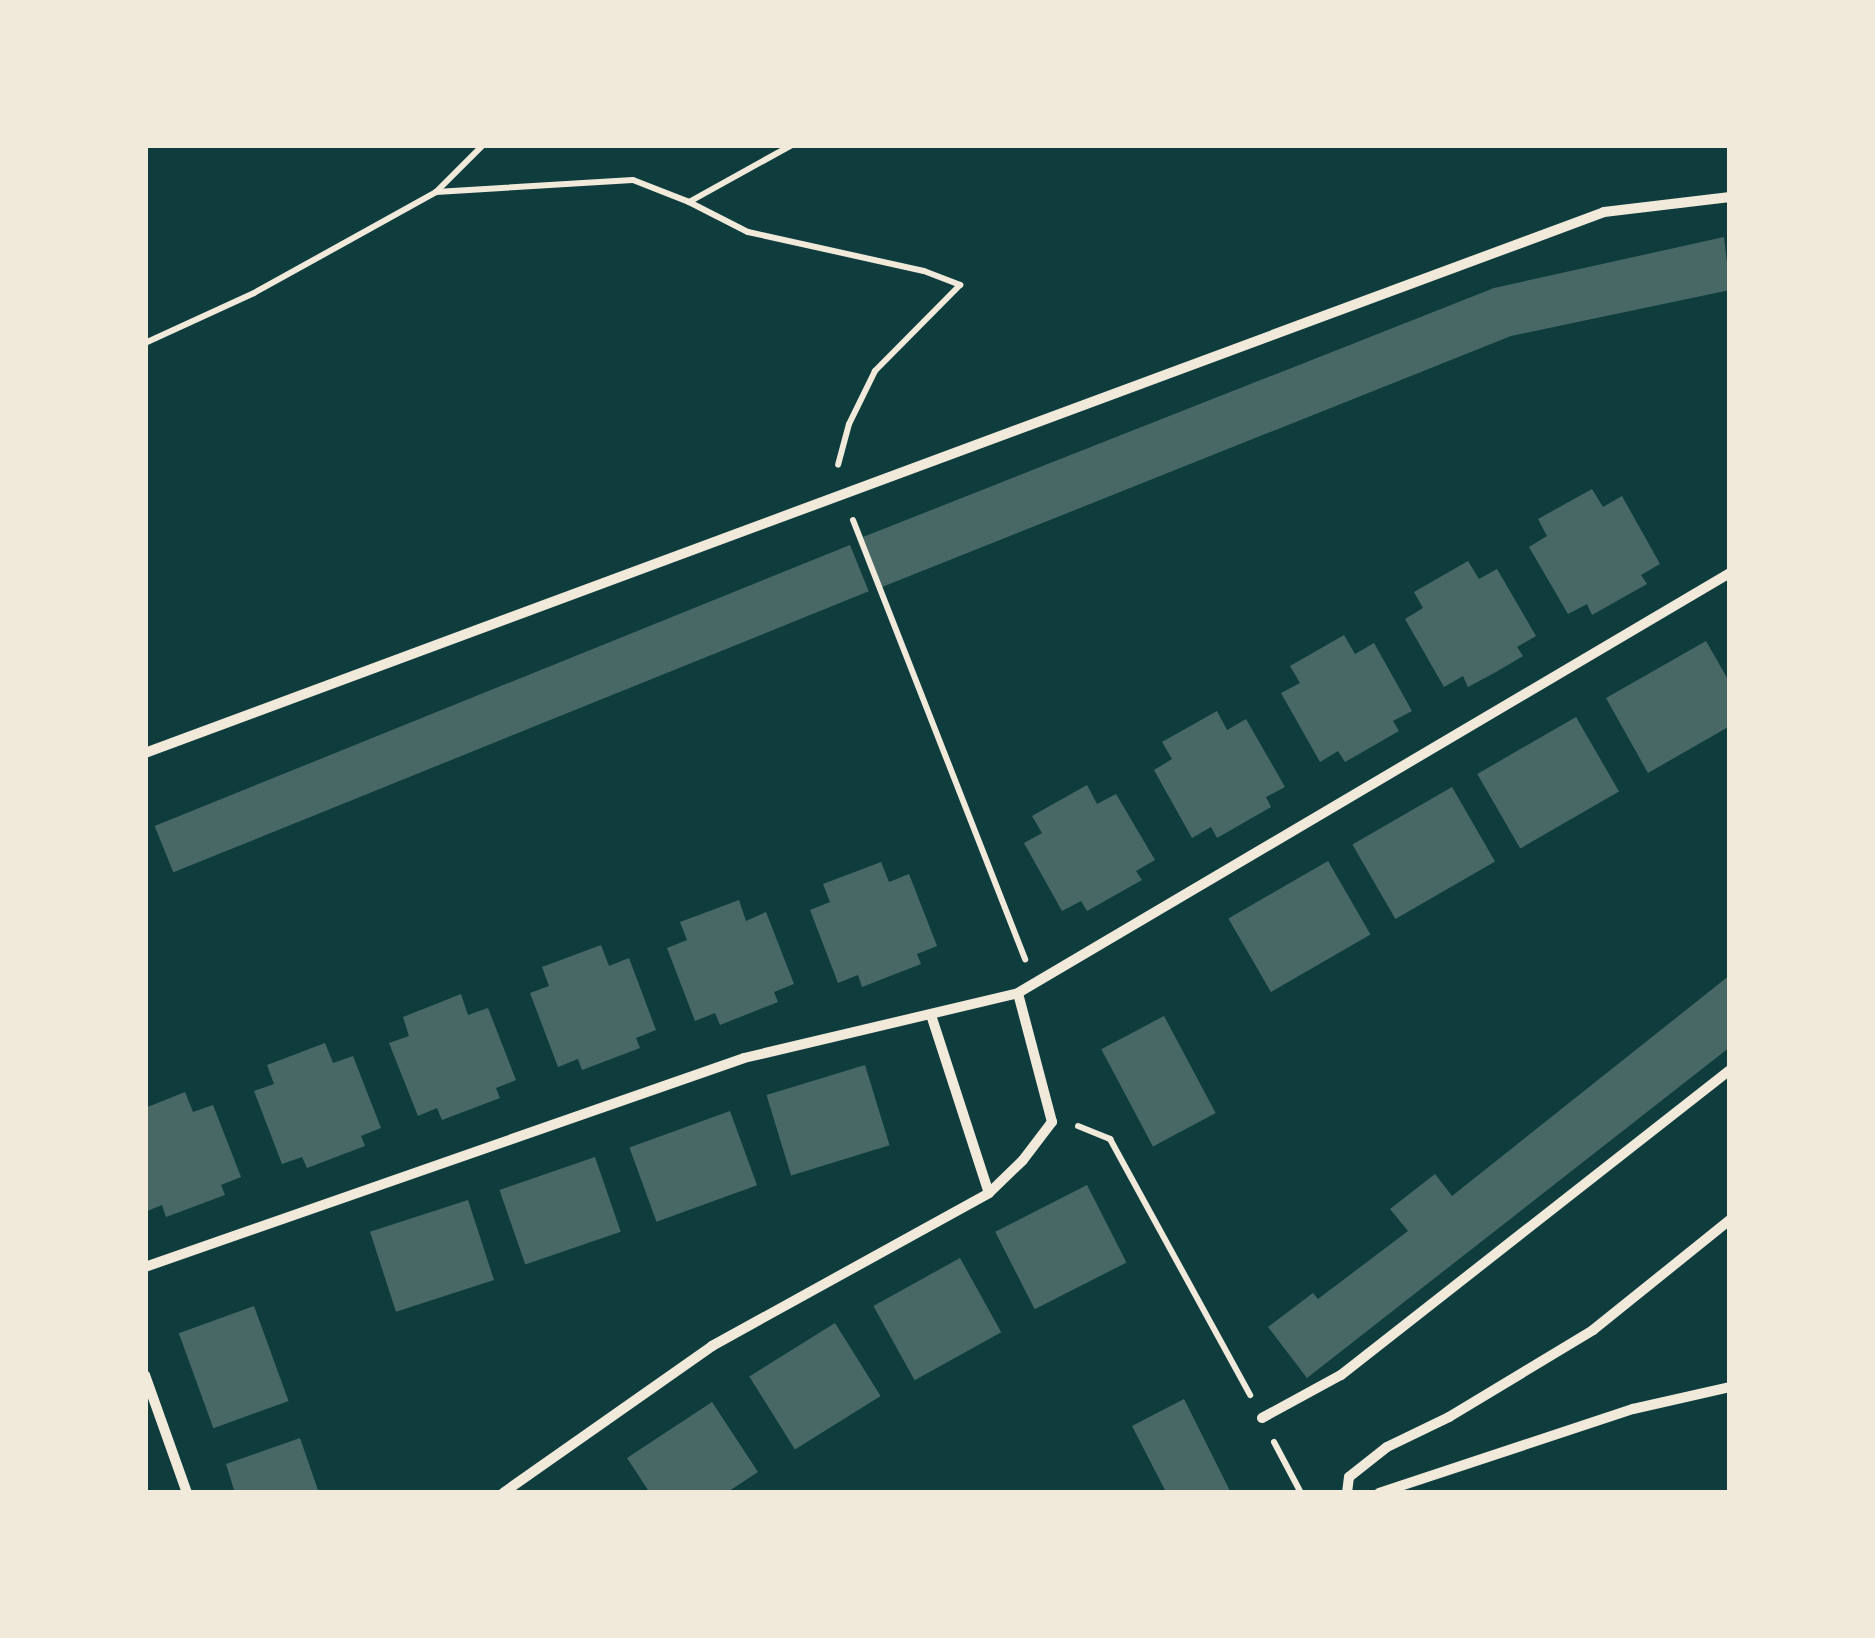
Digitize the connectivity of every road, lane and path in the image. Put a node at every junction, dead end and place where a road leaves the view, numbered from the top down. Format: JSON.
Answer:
{"nodes":[{"id":1,"x":483,"y":145,"type":"edge"},
{"id":2,"x":792,"y":145,"type":"edge"},
{"id":3,"x":436,"y":192,"type":"junction"},
{"id":4,"x":1730,"y":197,"type":"edge"},
{"id":5,"x":689,"y":202,"type":"junction"},
{"id":6,"x":145,"y":343,"type":"edge"},
{"id":7,"x":844,"y":497,"type":"junction"},
{"id":8,"x":1730,"y":573,"type":"edge"},
{"id":9,"x":145,"y":753,"type":"edge"},
{"id":10,"x":1035,"y":985,"type":"junction"},
{"id":11,"x":1018,"y":993,"type":"junction"},
{"id":12,"x":932,"y":1018,"type":"junction"},
{"id":13,"x":1730,"y":1070,"type":"edge"},
{"id":14,"x":1052,"y":1122,"type":"junction"},
{"id":15,"x":989,"y":1193,"type":"junction"},
{"id":16,"x":1730,"y":1220,"type":"edge"},
{"id":17,"x":145,"y":1267,"type":"edge"},
{"id":18,"x":145,"y":1375,"type":"edge"},
{"id":19,"x":1730,"y":1387,"type":"edge"},
{"id":20,"x":1262,"y":1418,"type":"joint"},
{"id":21,"x":1276,"y":1445,"type":"dead end"},
{"id":22,"x":187,"y":1493,"type":"edge"},
{"id":23,"x":503,"y":1493,"type":"edge"},
{"id":24,"x":1301,"y":1493,"type":"edge"},
{"id":25,"x":1348,"y":1493,"type":"edge"},
{"id":26,"x":1378,"y":1493,"type":"edge"}],
"edges":[{"from":1,"to":3,"type":"path"},
{"from":2,"to":5,"type":"path"},
{"from":3,"to":5,"type":"path"},
{"from":3,"to":6,"type":"path"},
{"from":4,"to":7,"type":"street"},
{"from":5,"to":7,"type":"path"},
{"from":7,"to":9,"type":"street"},
{"from":7,"to":10,"type":"path"},
{"from":8,"to":10,"type":"street"},
{"from":10,"to":11,"type":"street"},
{"from":11,"to":12,"type":"street"},
{"from":11,"to":14,"type":"street"},
{"from":12,"to":15,"type":"street"},
{"from":12,"to":17,"type":"street"},
{"from":13,"to":20,"type":"street"},
{"from":14,"to":15,"type":"street"},
{"from":14,"to":20,"type":"path"},
{"from":15,"to":23,"type":"street"},
{"from":16,"to":25,"type":"street"},
{"from":18,"to":22,"type":"street"},
{"from":19,"to":26,"type":"street"},
{"from":21,"to":24,"type":"path"}]}
